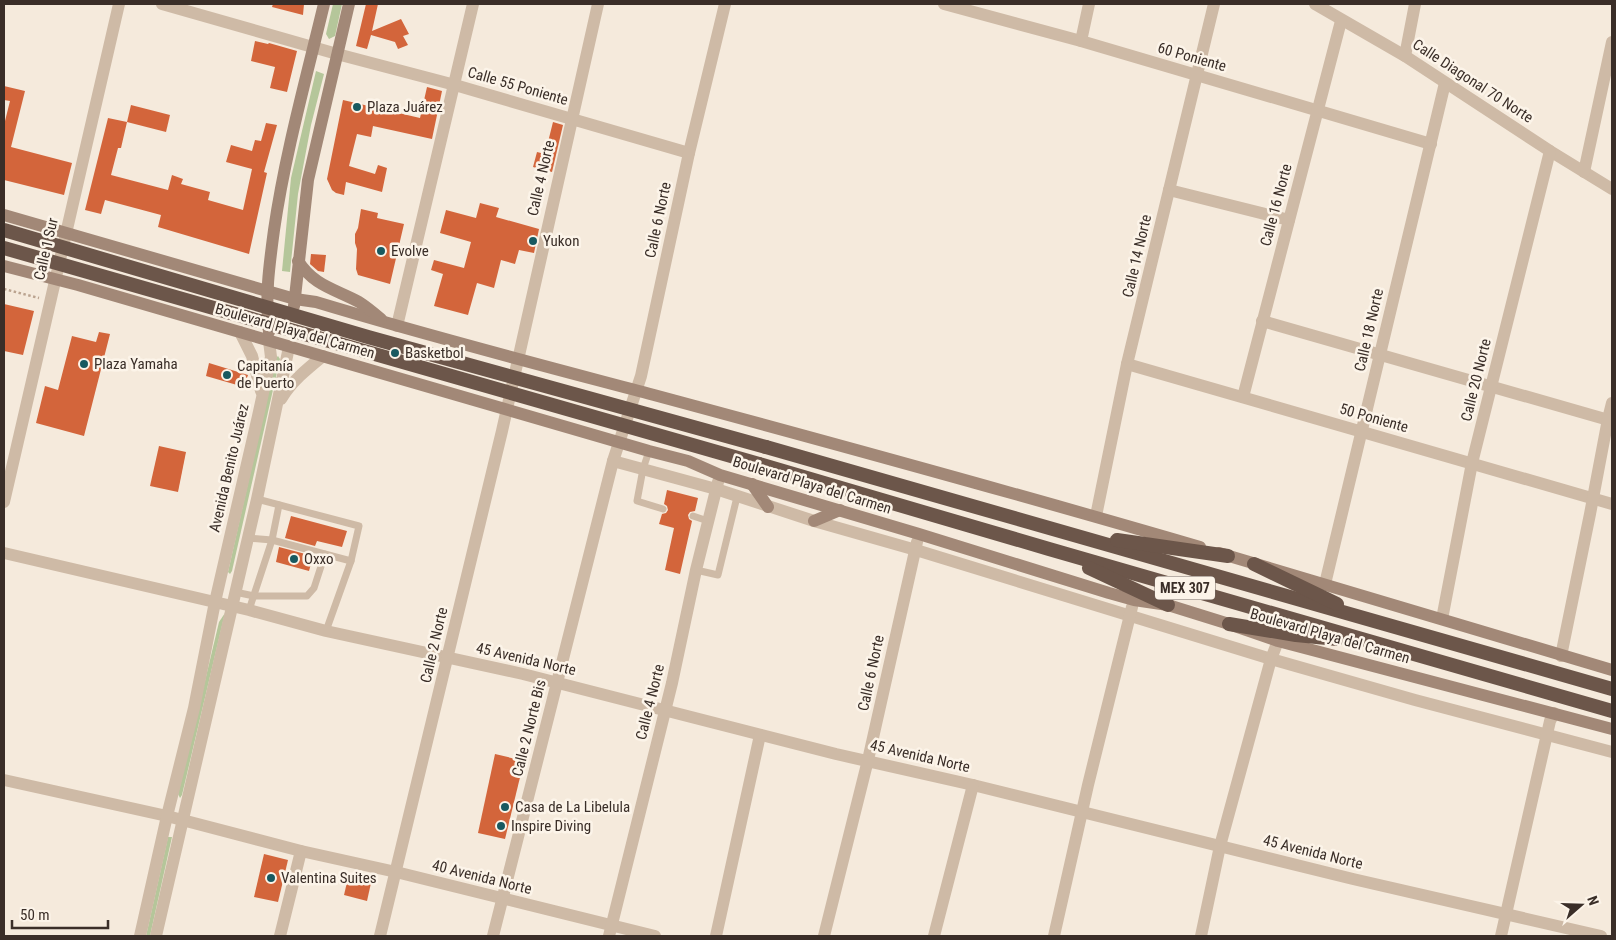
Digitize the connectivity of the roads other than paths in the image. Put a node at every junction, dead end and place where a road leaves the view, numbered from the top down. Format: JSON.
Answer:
{"nodes":[{"id":1,"x":119,"y":4,"type":"edge"},
{"id":2,"x":162,"y":4,"type":"edge"},
{"id":3,"x":324,"y":4,"type":"edge"},
{"id":4,"x":348,"y":4,"type":"edge"},
{"id":5,"x":474,"y":4,"type":"edge"},
{"id":6,"x":598,"y":4,"type":"edge"},
{"id":7,"x":724,"y":4,"type":"edge"},
{"id":8,"x":944,"y":4,"type":"edge"},
{"id":9,"x":1089,"y":4,"type":"edge"},
{"id":10,"x":1214,"y":4,"type":"edge"},
{"id":11,"x":1315,"y":4,"type":"edge"},
{"id":12,"x":1415,"y":4,"type":"edge"},
{"id":13,"x":971,"y":8,"type":"edge"},
{"id":14,"x":1342,"y":20,"type":"junction"},
{"id":15,"x":1081,"y":41,"type":"junction"},
{"id":16,"x":1612,"y":42,"type":"edge"},
{"id":17,"x":314,"y":47,"type":"junction"},
{"id":18,"x":337,"y":54,"type":"junction"},
{"id":19,"x":1405,"y":56,"type":"junction"},
{"id":20,"x":1196,"y":76,"type":"junction"},
{"id":21,"x":1445,"y":83,"type":"junction"},
{"id":22,"x":454,"y":85,"type":"junction"},
{"id":23,"x":1318,"y":110,"type":"junction"},
{"id":24,"x":571,"y":119,"type":"junction"},
{"id":25,"x":1431,"y":144,"type":"junction"},
{"id":26,"x":1550,"y":151,"type":"junction"},
{"id":27,"x":689,"y":153,"type":"junction"},
{"id":28,"x":1584,"y":172,"type":"junction"},
{"id":29,"x":1612,"y":189,"type":"edge"},
{"id":30,"x":1169,"y":190,"type":"junction"},
{"id":31,"x":4,"y":215,"type":"edge"},
{"id":32,"x":1289,"y":220,"type":"junction"},
{"id":33,"x":4,"y":230,"type":"edge"},
{"id":34,"x":66,"y":233,"type":"junction"},
{"id":35,"x":4,"y":248,"type":"edge"},
{"id":36,"x":298,"y":261,"type":"junction"},
{"id":37,"x":4,"y":266,"type":"edge"},
{"id":38,"x":55,"y":279,"type":"junction"},
{"id":39,"x":266,"y":290,"type":"junction"},
{"id":40,"x":295,"y":299,"type":"junction"},
{"id":41,"x":1262,"y":321,"type":"junction"},
{"id":42,"x":392,"y":325,"type":"junction"},
{"id":43,"x":240,"y":332,"type":"junction"},
{"id":44,"x":269,"y":341,"type":"junction"},
{"id":45,"x":288,"y":347,"type":"junction"},
{"id":46,"x":1379,"y":355,"type":"junction"},
{"id":47,"x":323,"y":356,"type":"junction"},
{"id":48,"x":517,"y":360,"type":"junction"},
{"id":49,"x":1127,"y":364,"type":"junction"},
{"id":50,"x":1491,"y":387,"type":"junction"},
{"id":51,"x":636,"y":392,"type":"junction"},
{"id":52,"x":262,"y":396,"type":"junction"},
{"id":53,"x":1243,"y":397,"type":"junction"},
{"id":54,"x":1612,"y":403,"type":"edge"},
{"id":55,"x":277,"y":405,"type":"junction"},
{"id":56,"x":506,"y":408,"type":"junction"},
{"id":57,"x":1610,"y":420,"type":"edge"},
{"id":58,"x":1361,"y":431,"type":"junction"},
{"id":59,"x":619,"y":441,"type":"junction"},
{"id":60,"x":649,"y":451,"type":"junction"},
{"id":61,"x":613,"y":461,"type":"junction"},
{"id":62,"x":1472,"y":463,"type":"junction"},
{"id":63,"x":643,"y":469,"type":"junction"},
{"id":64,"x":720,"y":475,"type":"junction"},
{"id":65,"x":752,"y":484,"type":"junction"},
{"id":66,"x":716,"y":490,"type":"junction"},
{"id":67,"x":738,"y":497,"type":"junction"},
{"id":68,"x":257,"y":499,"type":"junction"},
{"id":69,"x":1593,"y":499,"type":"junction"},
{"id":70,"x":4,"y":502,"type":"edge"},
{"id":71,"x":1612,"y":504,"type":"edge"},
{"id":72,"x":279,"y":505,"type":"junction"},
{"id":73,"x":768,"y":507,"type":"junction"},
{"id":74,"x":663,"y":509,"type":"dead end"},
{"id":75,"x":840,"y":510,"type":"junction"},
{"id":76,"x":693,"y":516,"type":"dead end"},
{"id":77,"x":1096,"y":516,"type":"junction"},
{"id":78,"x":708,"y":521,"type":"junction"},
{"id":79,"x":814,"y":521,"type":"junction"},
{"id":80,"x":1066,"y":532,"type":"junction"},
{"id":81,"x":919,"y":534,"type":"junction"},
{"id":82,"x":248,"y":538,"type":"junction"},
{"id":83,"x":272,"y":540,"type":"junction"},
{"id":84,"x":1050,"y":549,"type":"junction"},
{"id":85,"x":916,"y":550,"type":"junction"},
{"id":86,"x":4,"y":553,"type":"edge"},
{"id":87,"x":325,"y":554,"type":"junction"},
{"id":88,"x":1228,"y":556,"type":"junction"},
{"id":89,"x":351,"y":561,"type":"junction"},
{"id":90,"x":1254,"y":564,"type":"junction"},
{"id":91,"x":696,"y":570,"type":"junction"},
{"id":92,"x":1325,"y":584,"type":"junction"},
{"id":93,"x":235,"y":592,"type":"junction"},
{"id":94,"x":254,"y":596,"type":"junction"},
{"id":95,"x":1134,"y":600,"type":"junction"},
{"id":96,"x":215,"y":602,"type":"junction"},
{"id":97,"x":1168,"y":605,"type":"junction"},
{"id":98,"x":231,"y":606,"type":"junction"},
{"id":99,"x":249,"y":610,"type":"junction"},
{"id":100,"x":1130,"y":615,"type":"junction"},
{"id":101,"x":1442,"y":619,"type":"junction"},
{"id":102,"x":1369,"y":620,"type":"junction"},
{"id":103,"x":1229,"y":624,"type":"junction"},
{"id":104,"x":326,"y":631,"type":"junction"},
{"id":105,"x":1278,"y":642,"type":"junction"},
{"id":106,"x":1377,"y":644,"type":"junction"},
{"id":107,"x":1561,"y":656,"type":"junction"},
{"id":108,"x":448,"y":658,"type":"junction"},
{"id":109,"x":1272,"y":659,"type":"junction"},
{"id":110,"x":1612,"y":670,"type":"edge"},
{"id":111,"x":557,"y":683,"type":"junction"},
{"id":112,"x":1612,"y":689,"type":"edge"},
{"id":113,"x":665,"y":710,"type":"junction"},
{"id":114,"x":1612,"y":710,"type":"edge"},
{"id":115,"x":1554,"y":713,"type":"junction"},
{"id":116,"x":1612,"y":729,"type":"edge"},
{"id":117,"x":760,"y":735,"type":"junction"},
{"id":118,"x":1547,"y":735,"type":"junction"},
{"id":119,"x":1612,"y":752,"type":"edge"},
{"id":120,"x":868,"y":760,"type":"junction"},
{"id":121,"x":4,"y":780,"type":"edge"},
{"id":122,"x":973,"y":785,"type":"junction"},
{"id":123,"x":1083,"y":812,"type":"junction"},
{"id":124,"x":167,"y":816,"type":"junction"},
{"id":125,"x":183,"y":821,"type":"junction"},
{"id":126,"x":1220,"y":846,"type":"junction"},
{"id":127,"x":300,"y":851,"type":"junction"},
{"id":128,"x":396,"y":872,"type":"junction"},
{"id":129,"x":503,"y":899,"type":"junction"},
{"id":130,"x":1506,"y":915,"type":"junction"},
{"id":131,"x":610,"y":931,"type":"edge"},
{"id":132,"x":140,"y":936,"type":"edge"},
{"id":133,"x":156,"y":936,"type":"edge"},
{"id":134,"x":280,"y":936,"type":"edge"},
{"id":135,"x":380,"y":936,"type":"edge"},
{"id":136,"x":493,"y":936,"type":"edge"},
{"id":137,"x":655,"y":936,"type":"edge"},
{"id":138,"x":716,"y":936,"type":"edge"},
{"id":139,"x":824,"y":936,"type":"edge"},
{"id":140,"x":934,"y":936,"type":"edge"},
{"id":141,"x":1054,"y":936,"type":"edge"},
{"id":142,"x":1201,"y":936,"type":"edge"},
{"id":143,"x":1501,"y":936,"type":"edge"},
{"id":144,"x":1601,"y":936,"type":"edge"}],
"edges":[{"from":1,"to":34,"type":"street","name":"Calle 1 Sur"},
{"from":2,"to":17,"type":"street","name":"Calle 55 Poniente"},
{"from":3,"to":17,"type":"main road","name":"Avenida Benito Juárez"},
{"from":4,"to":18,"type":"main road"},
{"from":5,"to":22,"type":"street"},
{"from":6,"to":24,"type":"street","name":"Calle 4 Norte"},
{"from":7,"to":27,"type":"street","name":"Calle 6 Norte"},
{"from":8,"to":13,"type":"street","name":"60 Poniente"},
{"from":9,"to":15,"type":"street"},
{"from":10,"to":20,"type":"street","name":"Calle 14 Norte"},
{"from":11,"to":14,"type":"street","name":"Calle Diagonal 70 Norte"},
{"from":12,"to":19,"type":"street"},
{"from":13,"to":15,"type":"street","name":"60 Poniente"},
{"from":14,"to":19,"type":"street","name":"Calle Diagonal 70 Norte"},
{"from":14,"to":23,"type":"street","name":"Calle 16 Norte"},
{"from":15,"to":20,"type":"street","name":"60 Poniente"},
{"from":16,"to":28,"type":"street"},
{"from":17,"to":18,"type":"street","name":"Calle 55 Poniente"},
{"from":17,"to":39,"type":"main road","name":"Avenida Benito Juárez"},
{"from":18,"to":22,"type":"street","name":"Calle 55 Poniente"},
{"from":18,"to":36,"type":"main road"},
{"from":19,"to":21,"type":"street","name":"Calle Diagonal 70 Norte"},
{"from":20,"to":23,"type":"street","name":"60 Poniente"},
{"from":20,"to":30,"type":"street","name":"Calle 14 Norte"},
{"from":21,"to":25,"type":"street","name":"Calle 18 Norte"},
{"from":21,"to":26,"type":"street","name":"Calle Diagonal 70 Norte"},
{"from":22,"to":24,"type":"street","name":"Calle 55 Poniente"},
{"from":22,"to":42,"type":"street"},
{"from":23,"to":25,"type":"street","name":"60 Poniente"},
{"from":23,"to":32,"type":"street","name":"Calle 16 Norte"},
{"from":24,"to":27,"type":"street","name":"Calle 55 Poniente"},
{"from":24,"to":48,"type":"street","name":"Calle 4 Norte"},
{"from":25,"to":46,"type":"street","name":"Calle 18 Norte"},
{"from":26,"to":28,"type":"street","name":"Calle Diagonal 70 Norte"},
{"from":26,"to":50,"type":"street","name":"Calle 20 Norte"},
{"from":27,"to":51,"type":"street","name":"Calle 6 Norte"},
{"from":28,"to":29,"type":"street","name":"Calle Diagonal 70 Norte"},
{"from":30,"to":32,"type":"street"},
{"from":30,"to":49,"type":"street","name":"Calle 14 Norte"},
{"from":31,"to":34,"type":"main road","name":"Boulevard Playa del Carmen"},
{"from":32,"to":41,"type":"street","name":"Calle 16 Norte"},
{"from":33,"to":80,"type":"highway","number":"MEX 307","bridge":true},
{"from":34,"to":38,"type":"street","name":"Calle 1 Sur"},
{"from":34,"to":39,"type":"main road","name":"Boulevard Playa del Carmen"},
{"from":35,"to":84,"type":"highway","number":"MEX 307","bridge":true},
{"from":36,"to":40,"type":"main road"},
{"from":36,"to":42,"type":"main road"},
{"from":37,"to":38,"type":"main road","name":"Boulevard Playa del Carmen"},
{"from":38,"to":43,"type":"main road","name":"Boulevard Playa del Carmen"},
{"from":38,"to":70,"type":"street","name":"Calle 1 Sur"},
{"from":39,"to":40,"type":"main road","name":"Boulevard Playa del Carmen"},
{"from":39,"to":44,"type":"main road","name":"Avenida Benito Juárez"},
{"from":40,"to":42,"type":"main road","name":"Boulevard Playa del Carmen"},
{"from":40,"to":45,"type":"main road"},
{"from":41,"to":46,"type":"street"},
{"from":41,"to":53,"type":"street","name":"Calle 16 Norte"},
{"from":42,"to":48,"type":"main road","name":"Boulevard Playa del Carmen"},
{"from":43,"to":44,"type":"main road","name":"Boulevard Playa del Carmen"},
{"from":43,"to":52,"type":"street"},
{"from":44,"to":45,"type":"main road","name":"Boulevard Playa del Carmen"},
{"from":44,"to":52,"type":"street","name":"Avenida Benito Juárez"},
{"from":45,"to":47,"type":"main road","name":"Boulevard Playa del Carmen"},
{"from":45,"to":55,"type":"street"},
{"from":46,"to":50,"type":"street"},
{"from":46,"to":58,"type":"street","name":"Calle 18 Norte"},
{"from":47,"to":55,"type":"street"},
{"from":47,"to":56,"type":"main road","name":"Boulevard Playa del Carmen"},
{"from":48,"to":51,"type":"main road","name":"Boulevard Playa del Carmen"},
{"from":48,"to":56,"type":"street","name":"Calle 2 Norte"},
{"from":49,"to":53,"type":"street","name":"50 Poniente"},
{"from":49,"to":77,"type":"street","name":"Calle 14 Norte"},
{"from":50,"to":57,"type":"street"},
{"from":50,"to":62,"type":"street","name":"Calle 20 Norte"},
{"from":51,"to":59,"type":"street","name":"Calle 6 Norte"},
{"from":51,"to":77,"type":"main road","name":"Boulevard Playa del Carmen"},
{"from":52,"to":96,"type":"street","name":"Avenida Benito Juárez"},
{"from":53,"to":58,"type":"street","name":"50 Poniente"},
{"from":54,"to":57,"type":"street"},
{"from":55,"to":68,"type":"street"},
{"from":56,"to":59,"type":"main road","name":"Boulevard Playa del Carmen"},
{"from":56,"to":108,"type":"street","name":"Calle 2 Norte"},
{"from":57,"to":69,"type":"street"},
{"from":58,"to":62,"type":"street","name":"50 Poniente"},
{"from":58,"to":92,"type":"street","name":"Calle 18 Norte"},
{"from":59,"to":60,"type":"main road","name":"Boulevard Playa del Carmen"},
{"from":59,"to":61,"type":"street","name":"Calle 2 Norte Bis"},
{"from":60,"to":63,"type":"lane"},
{"from":60,"to":64,"type":"main road","name":"Boulevard Playa del Carmen"},
{"from":61,"to":63,"type":"street"},
{"from":61,"to":111,"type":"street","name":"Calle 2 Norte Bis"},
{"from":62,"to":69,"type":"street","name":"50 Poniente"},
{"from":62,"to":101,"type":"street","name":"Calle 20 Norte"},
{"from":63,"to":66,"type":"street"},
{"from":63,"to":74,"type":"lane"},
{"from":64,"to":65,"type":"main road","name":"Boulevard Playa del Carmen"},
{"from":64,"to":66,"type":"street","name":"Calle 4 Norte"},
{"from":65,"to":73,"type":"main road"},
{"from":65,"to":75,"type":"main road","name":"Boulevard Playa del Carmen"},
{"from":66,"to":67,"type":"street"},
{"from":66,"to":78,"type":"street","name":"Calle 4 Norte"},
{"from":67,"to":73,"type":"street"},
{"from":67,"to":91,"type":"lane"},
{"from":68,"to":72,"type":"lane"},
{"from":68,"to":82,"type":"street"},
{"from":69,"to":71,"type":"street","name":"50 Poniente"},
{"from":69,"to":107,"type":"street"},
{"from":72,"to":83,"type":"lane"},
{"from":72,"to":89,"type":"lane"},
{"from":73,"to":79,"type":"street"},
{"from":75,"to":79,"type":"main road"},
{"from":75,"to":81,"type":"main road","name":"Boulevard Playa del Carmen"},
{"from":76,"to":78,"type":"lane"},
{"from":77,"to":88,"type":"main road","name":"Boulevard Playa del Carmen"},
{"from":78,"to":91,"type":"street","name":"Calle 4 Norte"},
{"from":79,"to":85,"type":"street"},
{"from":80,"to":88,"type":"highway"},
{"from":80,"to":102,"type":"highway","number":"MEX 307"},
{"from":81,"to":85,"type":"street","name":"Calle 6 Norte"},
{"from":81,"to":95,"type":"main road","name":"Boulevard Playa del Carmen"},
{"from":82,"to":83,"type":"lane"},
{"from":82,"to":93,"type":"street"},
{"from":83,"to":87,"type":"lane"},
{"from":83,"to":94,"type":"lane"},
{"from":84,"to":97,"type":"highway"},
{"from":84,"to":106,"type":"highway","number":"MEX 307"},
{"from":85,"to":100,"type":"street"},
{"from":85,"to":120,"type":"street","name":"Calle 6 Norte"},
{"from":86,"to":96,"type":"street","name":"45 Avenida Norte"},
{"from":87,"to":89,"type":"lane"},
{"from":87,"to":94,"type":"lane"},
{"from":88,"to":90,"type":"main road","name":"Boulevard Playa del Carmen"},
{"from":89,"to":104,"type":"lane"},
{"from":90,"to":92,"type":"main road","name":"Boulevard Playa del Carmen"},
{"from":90,"to":102,"type":"highway"},
{"from":91,"to":113,"type":"street","name":"Calle 4 Norte"},
{"from":92,"to":101,"type":"main road","name":"Boulevard Playa del Carmen"},
{"from":93,"to":94,"type":"lane"},
{"from":93,"to":98,"type":"street"},
{"from":94,"to":99,"type":"lane"},
{"from":95,"to":97,"type":"main road","name":"Boulevard Playa del Carmen"},
{"from":95,"to":100,"type":"street"},
{"from":96,"to":98,"type":"street","name":"45 Avenida Norte"},
{"from":96,"to":124,"type":"street","name":"Avenida Benito Juárez"},
{"from":97,"to":103,"type":"main road","name":"Boulevard Playa del Carmen"},
{"from":98,"to":99,"type":"street","name":"45 Avenida Norte"},
{"from":98,"to":125,"type":"street"},
{"from":99,"to":104,"type":"street","name":"45 Avenida Norte"},
{"from":100,"to":109,"type":"street"},
{"from":100,"to":123,"type":"street"},
{"from":101,"to":107,"type":"main road","name":"Boulevard Playa del Carmen"},
{"from":102,"to":112,"type":"highway","number":"MEX 307"},
{"from":103,"to":105,"type":"main road","name":"Boulevard Playa del Carmen"},
{"from":103,"to":106,"type":"highway"},
{"from":104,"to":108,"type":"street","name":"45 Avenida Norte"},
{"from":105,"to":109,"type":"street"},
{"from":105,"to":115,"type":"main road","name":"Boulevard Playa del Carmen"},
{"from":106,"to":114,"type":"highway","number":"MEX 307"},
{"from":107,"to":110,"type":"main road","name":"Boulevard Playa del Carmen"},
{"from":108,"to":111,"type":"street","name":"45 Avenida Norte"},
{"from":108,"to":128,"type":"street","name":"Calle 2 Norte"},
{"from":109,"to":118,"type":"street"},
{"from":109,"to":126,"type":"street"},
{"from":111,"to":113,"type":"street","name":"45 Avenida Norte"},
{"from":111,"to":129,"type":"street","name":"Calle 2 Norte Bis"},
{"from":113,"to":117,"type":"street","name":"45 Avenida Norte"},
{"from":113,"to":131,"type":"street","name":"Calle 4 Norte"},
{"from":115,"to":116,"type":"main road","name":"Boulevard Playa del Carmen"},
{"from":115,"to":118,"type":"street"},
{"from":117,"to":120,"type":"street","name":"45 Avenida Norte"},
{"from":117,"to":138,"type":"street"},
{"from":118,"to":119,"type":"street"},
{"from":118,"to":130,"type":"street"},
{"from":120,"to":122,"type":"street","name":"45 Avenida Norte"},
{"from":120,"to":139,"type":"street","name":"Calle 6 Norte"},
{"from":121,"to":124,"type":"street","name":"40 Avenida Norte"},
{"from":122,"to":123,"type":"street","name":"45 Avenida Norte"},
{"from":122,"to":140,"type":"street"},
{"from":123,"to":126,"type":"street","name":"45 Avenida Norte"},
{"from":123,"to":141,"type":"street"},
{"from":124,"to":125,"type":"street","name":"40 Avenida Norte"},
{"from":124,"to":132,"type":"street","name":"Avenida Benito Juárez"},
{"from":125,"to":127,"type":"street","name":"40 Avenida Norte"},
{"from":125,"to":133,"type":"street"},
{"from":126,"to":130,"type":"street","name":"45 Avenida Norte"},
{"from":126,"to":142,"type":"street"},
{"from":127,"to":128,"type":"street","name":"40 Avenida Norte"},
{"from":127,"to":134,"type":"street"},
{"from":128,"to":129,"type":"street","name":"40 Avenida Norte"},
{"from":128,"to":135,"type":"street","name":"Calle 2 Norte"},
{"from":129,"to":131,"type":"street","name":"40 Avenida Norte"},
{"from":129,"to":136,"type":"street","name":"Calle 2 Norte Bis"},
{"from":130,"to":143,"type":"street"},
{"from":130,"to":144,"type":"street","name":"45 Avenida Norte"},
{"from":131,"to":137,"type":"street","name":"40 Avenida Norte"}]}
